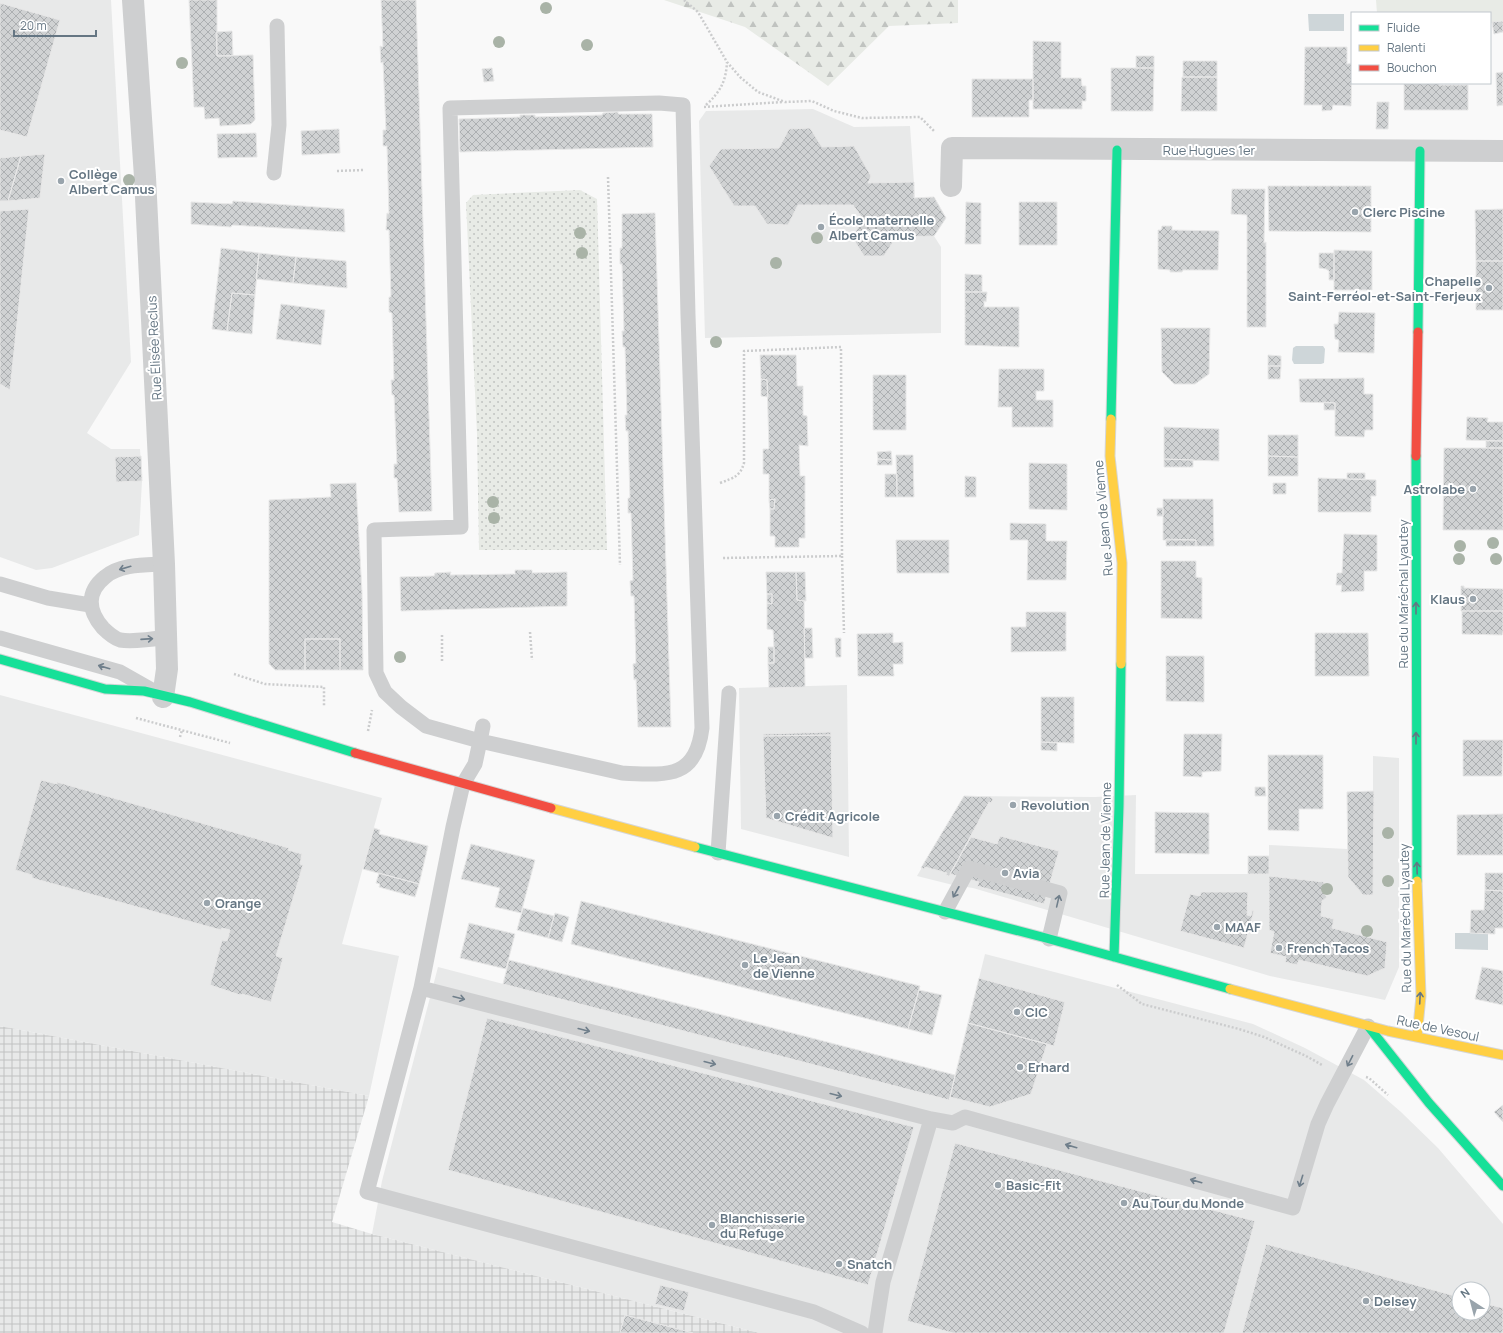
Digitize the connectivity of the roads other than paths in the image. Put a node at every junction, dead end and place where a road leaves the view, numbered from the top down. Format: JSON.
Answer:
{"nodes":[{"id":1,"x":133,"y":0,"type":"edge"},
{"id":2,"x":277,"y":26,"type":"dead end"},
{"id":3,"x":1116,"y":150,"type":"junction"},
{"id":4,"x":1420,"y":151,"type":"junction"},
{"id":5,"x":1503,"y":151,"type":"edge"},
{"id":6,"x":274,"y":173,"type":"dead end"},
{"id":7,"x":951,"y":186,"type":"dead end"},
{"id":8,"x":164,"y":564,"type":"junction"},
{"id":9,"x":0,"y":584,"type":"edge"},
{"id":10,"x":90,"y":605,"type":"junction"},
{"id":11,"x":0,"y":638,"type":"edge"},
{"id":12,"x":166,"y":638,"type":"junction"},
{"id":13,"x":0,"y":659,"type":"edge"},
{"id":14,"x":729,"y":693,"type":"dead end"},
{"id":15,"x":163,"y":697,"type":"junction"},
{"id":16,"x":483,"y":726,"type":"dead end"},
{"id":17,"x":480,"y":741,"type":"junction"},
{"id":18,"x":463,"y":784,"type":"junction"},
{"id":19,"x":718,"y":853,"type":"junction"},
{"id":20,"x":945,"y":912,"type":"junction"},
{"id":21,"x":1049,"y":939,"type":"junction"},
{"id":22,"x":1114,"y":957,"type":"junction"},
{"id":23,"x":421,"y":988,"type":"junction"},
{"id":24,"x":1368,"y":1026,"type":"junction"},
{"id":25,"x":1417,"y":1037,"type":"junction"},
{"id":26,"x":1503,"y":1055,"type":"edge"},
{"id":27,"x":931,"y":1119,"type":"junction"},
{"id":28,"x":1503,"y":1186,"type":"edge"},
{"id":29,"x":862,"y":1333,"type":"edge"},
{"id":30,"x":874,"y":1333,"type":"edge"}],
"edges":[{"from":1,"to":8,"type":"street","name":"Rue Élisée Reclus"},
{"from":2,"to":6,"type":"lane"},
{"from":3,"to":4,"type":"street","name":"Rue Hugues 1er"},
{"from":3,"to":7,"type":"street","name":"Rue Hugues 1er"},
{"from":3,"to":22,"type":"street","name":"Rue Jean de Vienne"},
{"from":4,"to":5,"type":"street","name":"Rue Hugues 1er"},
{"from":25,"to":4,"type":"street","name":"Rue du Maréchal Lyautey","one_way":true},
{"from":8,"to":10,"type":"lane","one_way":true},
{"from":8,"to":12,"type":"street","name":"Rue Élisée Reclus"},
{"from":9,"to":10,"type":"lane"},
{"from":10,"to":12,"type":"lane","one_way":true},
{"from":15,"to":11,"type":"lane","one_way":true},
{"from":12,"to":15,"type":"street","name":"Rue Élisée Reclus"},
{"from":13,"to":15,"type":"street","name":"Rue de Vesoul"},
{"from":14,"to":19,"type":"lane"},
{"from":15,"to":18,"type":"street","name":"Rue de Vesoul"},
{"from":16,"to":17,"type":"lane"},
{"from":17,"to":17,"type":"lane"},
{"from":17,"to":18,"type":"lane"},
{"from":18,"to":19,"type":"street","name":"Rue de Vesoul"},
{"from":18,"to":23,"type":"lane"},
{"from":19,"to":20,"type":"street","name":"Rue de Vesoul"},
{"from":20,"to":21,"type":"street","name":"Rue de Vesoul"},
{"from":21,"to":20,"type":"lane","one_way":true},
{"from":21,"to":22,"type":"street","name":"Rue de Vesoul"},
{"from":22,"to":24,"type":"street","name":"Rue de Vesoul"},
{"from":23,"to":27,"type":"lane","one_way":true},
{"from":23,"to":29,"type":"lane"},
{"from":24,"to":25,"type":"street","name":"Rue de Vesoul"},
{"from":24,"to":27,"type":"lane","one_way":true},
{"from":24,"to":28,"type":"street"},
{"from":25,"to":26,"type":"street","name":"Rue de Vesoul"},
{"from":27,"to":30,"type":"lane"}]}
